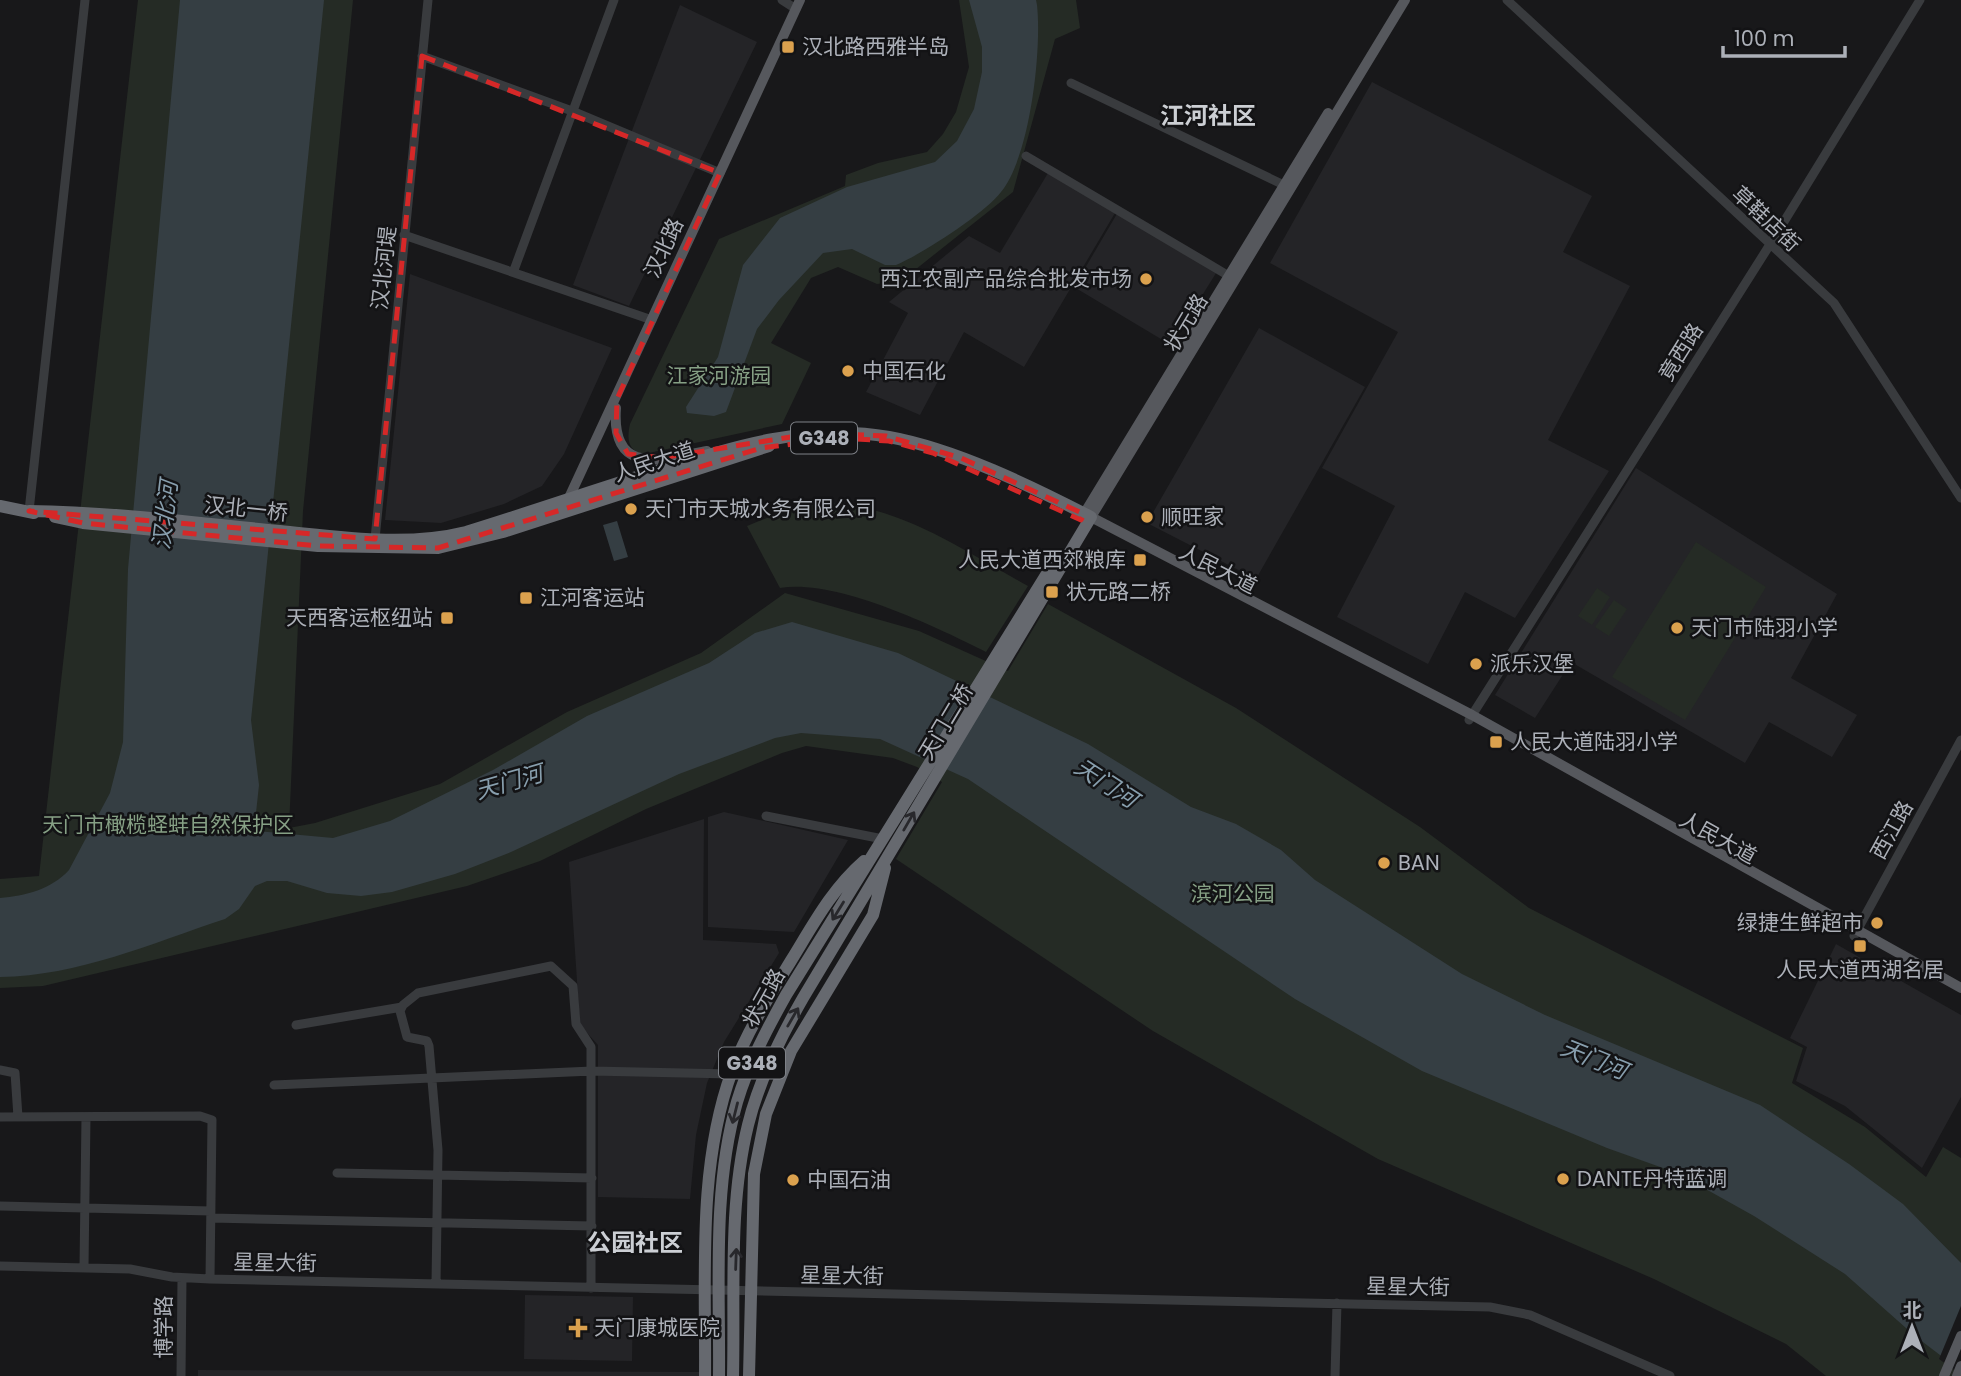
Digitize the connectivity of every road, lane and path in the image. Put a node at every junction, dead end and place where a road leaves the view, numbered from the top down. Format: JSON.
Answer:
{"nodes":[{"id":1,"x":86,"y":0,"type":"edge"},
{"id":2,"x":428,"y":0,"type":"edge"},
{"id":3,"x":614,"y":0,"type":"edge"},
{"id":4,"x":782,"y":0,"type":"edge"},
{"id":5,"x":1396,"y":0,"type":"edge"},
{"id":6,"x":1405,"y":0,"type":"edge"},
{"id":7,"x":1507,"y":0,"type":"edge"},
{"id":8,"x":1920,"y":0,"type":"edge"},
{"id":9,"x":798,"y":4,"type":"edge"},
{"id":10,"x":422,"y":56,"type":"junction"},
{"id":11,"x":1072,"y":83,"type":"dead end"},
{"id":12,"x":572,"y":111,"type":"junction"},
{"id":13,"x":1026,"y":156,"type":"dead end"},
{"id":14,"x":720,"y":173,"type":"junction"},
{"id":15,"x":1287,"y":187,"type":"junction"},
{"id":16,"x":404,"y":235,"type":"junction"},
{"id":17,"x":1769,"y":246,"type":"junction"},
{"id":18,"x":514,"y":270,"type":"junction"},
{"id":19,"x":1229,"y":276,"type":"junction"},
{"id":20,"x":652,"y":320,"type":"junction"},
{"id":21,"x":617,"y":400,"type":"junction"},
{"id":22,"x":741,"y":445,"type":"junction"},
{"id":23,"x":1961,"y":498,"type":"edge"},
{"id":24,"x":565,"y":505,"type":"junction"},
{"id":25,"x":0,"y":506,"type":"edge"},
{"id":26,"x":29,"y":511,"type":"junction"},
{"id":27,"x":1086,"y":519,"type":"junction"},
{"id":28,"x":374,"y":539,"type":"junction"},
{"id":29,"x":319,"y":540,"type":"junction"},
{"id":30,"x":997,"y":664,"type":"joint"},
{"id":31,"x":1470,"y":718,"type":"junction"},
{"id":32,"x":1961,"y":740,"type":"edge"},
{"id":33,"x":918,"y":794,"type":"junction"},
{"id":34,"x":766,"y":816,"type":"dead end"},
{"id":35,"x":883,"y":839,"type":"junction"},
{"id":36,"x":881,"y":855,"type":"junction"},
{"id":37,"x":1856,"y":933,"type":"junction"},
{"id":38,"x":1961,"y":988,"type":"edge"},
{"id":39,"x":1961,"y":996,"type":"edge"},
{"id":40,"x":402,"y":1007,"type":"junction"},
{"id":41,"x":296,"y":1025,"type":"dead end"},
{"id":42,"x":0,"y":1070,"type":"edge"},
{"id":43,"x":592,"y":1072,"type":"junction"},
{"id":44,"x":731,"y":1074,"type":"junction"},
{"id":45,"x":432,"y":1078,"type":"junction"},
{"id":46,"x":274,"y":1085,"type":"dead end"},
{"id":47,"x":0,"y":1117,"type":"edge"},
{"id":48,"x":19,"y":1117,"type":"junction"},
{"id":49,"x":86,"y":1117,"type":"junction"},
{"id":50,"x":714,"y":1139,"type":"junction"},
{"id":51,"x":744,"y":1145,"type":"junction"},
{"id":52,"x":757,"y":1150,"type":"junction"},
{"id":53,"x":725,"y":1164,"type":"junction"},
{"id":54,"x":337,"y":1173,"type":"dead end"},
{"id":55,"x":437,"y":1175,"type":"junction"},
{"id":56,"x":592,"y":1178,"type":"junction"},
{"id":57,"x":0,"y":1206,"type":"edge"},
{"id":58,"x":85,"y":1208,"type":"junction"},
{"id":59,"x":752,"y":1213,"type":"junction"},
{"id":60,"x":211,"y":1214,"type":"junction"},
{"id":61,"x":436,"y":1223,"type":"junction"},
{"id":62,"x":737,"y":1224,"type":"junction"},
{"id":63,"x":592,"y":1226,"type":"junction"},
{"id":64,"x":0,"y":1266,"type":"edge"},
{"id":65,"x":84,"y":1267,"type":"junction"},
{"id":66,"x":182,"y":1278,"type":"junction"},
{"id":67,"x":210,"y":1279,"type":"junction"},
{"id":68,"x":436,"y":1284,"type":"junction"},
{"id":69,"x":591,"y":1288,"type":"junction"},
{"id":70,"x":706,"y":1290,"type":"junction"},
{"id":71,"x":720,"y":1290,"type":"junction"},
{"id":72,"x":735,"y":1291,"type":"junction"},
{"id":73,"x":750,"y":1291,"type":"junction"},
{"id":74,"x":1337,"y":1303,"type":"junction"},
{"id":75,"x":1961,"y":1336,"type":"edge"},
{"id":76,"x":1961,"y":1366,"type":"edge"},
{"id":77,"x":1652,"y":1372,"type":"edge"},
{"id":78,"x":181,"y":1376,"type":"edge"},
{"id":79,"x":705,"y":1376,"type":"edge"},
{"id":80,"x":719,"y":1376,"type":"edge"},
{"id":81,"x":733,"y":1376,"type":"edge"},
{"id":82,"x":749,"y":1376,"type":"edge"},
{"id":83,"x":1335,"y":1376,"type":"edge"},
{"id":84,"x":1670,"y":1376,"type":"edge"},
{"id":85,"x":1944,"y":1376,"type":"edge"},
{"id":86,"x":1957,"y":1376,"type":"edge"}],
"edges":[{"from":1,"to":26,"type":"street"},
{"from":2,"to":10,"type":"street","name":"汉北河堤"},
{"from":3,"to":12,"type":"street"},
{"from":4,"to":9,"type":"street"},
{"from":5,"to":15,"type":"main road","name":"状元路"},
{"from":6,"to":15,"type":"main road","name":"状元路"},
{"from":7,"to":17,"type":"street","name":"草鞋店街"},
{"from":8,"to":17,"type":"street","name":"竟西路"},
{"from":9,"to":14,"type":"main road","name":"汉北路"},
{"from":10,"to":12,"type":"street"},
{"from":10,"to":16,"type":"street","name":"汉北河堤"},
{"from":11,"to":15,"type":"street"},
{"from":12,"to":14,"type":"street"},
{"from":12,"to":18,"type":"street"},
{"from":13,"to":19,"type":"street"},
{"from":14,"to":20,"type":"main road","name":"汉北路"},
{"from":15,"to":19,"type":"main road","name":"状元路"},
{"from":15,"to":27,"type":"main road","name":"状元路"},
{"from":16,"to":18,"type":"street"},
{"from":16,"to":28,"type":"street","name":"汉北河堤"},
{"from":17,"to":23,"type":"street","name":"草鞋店街"},
{"from":17,"to":31,"type":"street","name":"竟西路"},
{"from":18,"to":20,"type":"street"},
{"from":19,"to":27,"type":"main road","name":"状元路"},
{"from":20,"to":21,"type":"main road","name":"汉北路"},
{"from":21,"to":22,"type":"main road"},
{"from":21,"to":24,"type":"main road","name":"汉北路"},
{"from":22,"to":24,"type":"highway","name":"人民大道","number":"G348"},
{"from":22,"to":27,"type":"highway","name":"人民大道","number":"G348"},
{"from":24,"to":27,"type":"highway","name":"人民大道","number":"G348"},
{"from":24,"to":28,"type":"highway","name":"人民大道","number":"G348"},
{"from":24,"to":29,"type":"highway","name":"人民大道","number":"G348"},
{"from":25,"to":26,"type":"highway","number":"G348"},
{"from":26,"to":29,"type":"highway","name":"汉北一桥","number":"G348"},
{"from":27,"to":30,"type":"highway","name":"状元路","number":"G348"},
{"from":27,"to":31,"type":"main road","name":"人民大道"},
{"from":28,"to":29,"type":"highway","name":"人民大道","number":"G348"},
{"from":30,"to":33,"type":"highway","name":"天门二桥","number":"G348"},
{"from":31,"to":37,"type":"main road","name":"人民大道"},
{"from":32,"to":37,"type":"street","name":"西江路"},
{"from":33,"to":35,"type":"highway","name":"状元路","number":"G348"},
{"from":36,"to":33,"type":"highway","name":"状元路","number":"G348","one_way":true},
{"from":34,"to":35,"type":"street"},
{"from":35,"to":36,"type":"highway","name":"状元路","number":"G348"},
{"from":36,"to":44,"type":"highway"},
{"from":51,"to":36,"type":"highway","name":"状元路","number":"G348","one_way":true},
{"from":36,"to":52,"type":"highway"},
{"from":36,"to":53,"type":"highway","name":"状元路","number":"G348","one_way":true},
{"from":37,"to":38,"type":"main road","name":"人民大道"},
{"from":37,"to":39,"type":"main road","name":"人民大道"},
{"from":40,"to":41,"type":"street"},
{"from":40,"to":43,"type":"street"},
{"from":40,"to":45,"type":"street"},
{"from":42,"to":48,"type":"street"},
{"from":43,"to":44,"type":"street"},
{"from":43,"to":45,"type":"street"},
{"from":43,"to":56,"type":"street"},
{"from":44,"to":50,"type":"highway"},
{"from":45,"to":46,"type":"street"},
{"from":45,"to":55,"type":"street"},
{"from":47,"to":48,"type":"street"},
{"from":48,"to":49,"type":"street"},
{"from":49,"to":58,"type":"street"},
{"from":49,"to":60,"type":"street"},
{"from":50,"to":53,"type":"highway"},
{"from":50,"to":70,"type":"highway"},
{"from":51,"to":52,"type":"highway"},
{"from":51,"to":62,"type":"highway","name":"状元路","number":"G348"},
{"from":52,"to":59,"type":"highway"},
{"from":53,"to":71,"type":"highway","name":"状元路","number":"G348"},
{"from":54,"to":55,"type":"street"},
{"from":55,"to":56,"type":"street"},
{"from":55,"to":61,"type":"street"},
{"from":56,"to":63,"type":"street"},
{"from":57,"to":58,"type":"street"},
{"from":58,"to":60,"type":"street"},
{"from":58,"to":65,"type":"street"},
{"from":59,"to":62,"type":"highway"},
{"from":59,"to":73,"type":"highway"},
{"from":60,"to":61,"type":"street"},
{"from":60,"to":67,"type":"street"},
{"from":61,"to":63,"type":"street"},
{"from":61,"to":68,"type":"street"},
{"from":72,"to":62,"type":"highway","name":"状元路","number":"G348","one_way":true},
{"from":63,"to":69,"type":"street"},
{"from":64,"to":65,"type":"street","name":"星星大街"},
{"from":65,"to":66,"type":"street","name":"星星大街"},
{"from":66,"to":67,"type":"street","name":"星星大街"},
{"from":66,"to":78,"type":"street","name":"博学路"},
{"from":67,"to":68,"type":"street","name":"星星大街"},
{"from":68,"to":69,"type":"street","name":"星星大街"},
{"from":69,"to":70,"type":"street","name":"星星大街"},
{"from":70,"to":71,"type":"street","name":"星星大街"},
{"from":70,"to":79,"type":"highway"},
{"from":71,"to":72,"type":"street","name":"星星大街"},
{"from":71,"to":80,"type":"highway","name":"状元路","number":"G348"},
{"from":72,"to":73,"type":"street","name":"星星大街"},
{"from":72,"to":81,"type":"highway","name":"状元路","number":"G348"},
{"from":73,"to":74,"type":"street","name":"星星大街"},
{"from":73,"to":82,"type":"highway"},
{"from":74,"to":77,"type":"street","name":"星星大街"},
{"from":74,"to":83,"type":"street"},
{"from":75,"to":85,"type":"main road"},
{"from":76,"to":86,"type":"main road"},
{"from":77,"to":84,"type":"street","name":"星星大街"}]}
